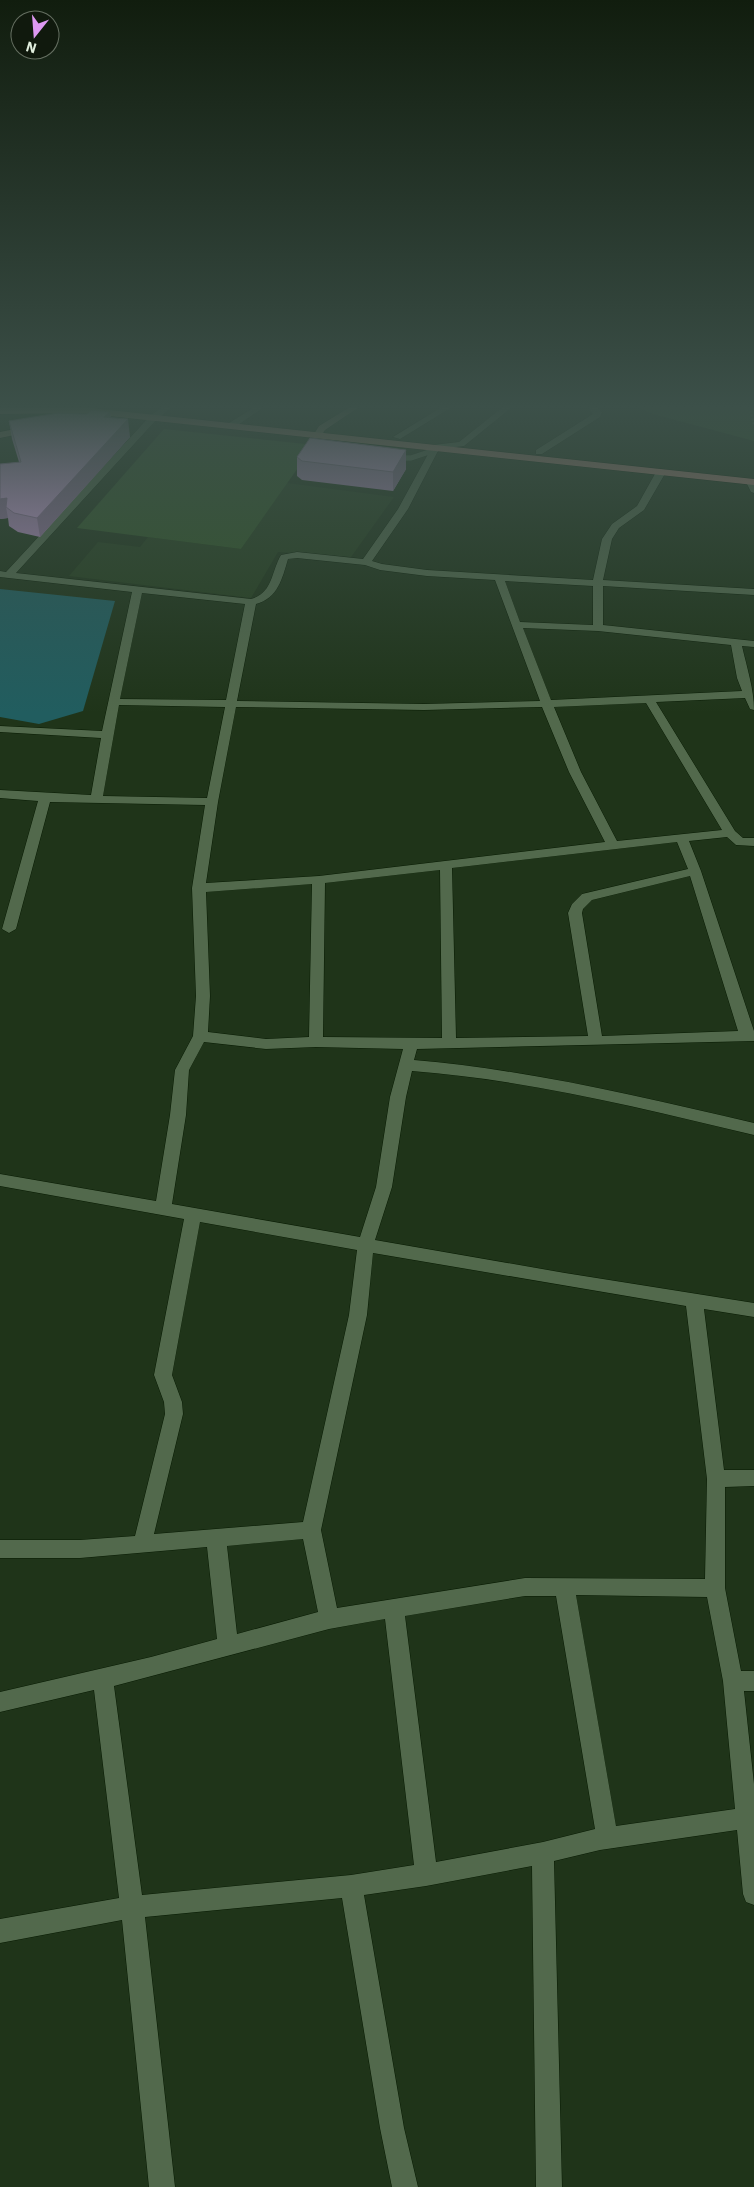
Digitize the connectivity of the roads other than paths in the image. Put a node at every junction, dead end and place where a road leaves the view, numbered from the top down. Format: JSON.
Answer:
{"nodes":[{"id":1,"x":68,"y":509,"type":"edge"},
{"id":2,"x":402,"y":509,"type":"edge"},
{"id":3,"x":639,"y":509,"type":"edge"},
{"id":4,"x":366,"y":562,"type":"junction"},
{"id":5,"x":4,"y":575,"type":"edge"},
{"id":6,"x":499,"y":577,"type":"junction"},
{"id":7,"x":598,"y":582,"type":"junction"},
{"id":8,"x":138,"y":588,"type":"junction"},
{"id":9,"x":754,"y":592,"type":"edge"},
{"id":10,"x":252,"y":602,"type":"junction"},
{"id":11,"x":517,"y":625,"type":"junction"},
{"id":12,"x":598,"y":628,"type":"junction"},
{"id":13,"x":736,"y":642,"type":"junction"},
{"id":14,"x":754,"y":644,"type":"edge"},
{"id":15,"x":752,"y":694,"type":"edge"},
{"id":16,"x":649,"y":699,"type":"junction"},
{"id":17,"x":113,"y":702,"type":"junction"},
{"id":18,"x":232,"y":703,"type":"junction"},
{"id":19,"x":547,"y":704,"type":"junction"},
{"id":20,"x":754,"y":707,"type":"edge"},
{"id":21,"x":0,"y":729,"type":"edge"},
{"id":22,"x":107,"y":735,"type":"junction"},
{"id":23,"x":0,"y":794,"type":"edge"},
{"id":24,"x":45,"y":798,"type":"junction"},
{"id":25,"x":96,"y":799,"type":"junction"},
{"id":26,"x":212,"y":802,"type":"junction"},
{"id":27,"x":730,"y":834,"type":"junction"},
{"id":28,"x":682,"y":838,"type":"junction"},
{"id":29,"x":754,"y":842,"type":"edge"},
{"id":30,"x":613,"y":845,"type":"junction"},
{"id":31,"x":446,"y":865,"type":"junction"},
{"id":32,"x":695,"y":871,"type":"junction"},
{"id":33,"x":319,"y":880,"type":"junction"},
{"id":34,"x":199,"y":888,"type":"junction"},
{"id":35,"x":9,"y":929,"type":"dead end"},
{"id":36,"x":200,"y":1036,"type":"junction"},
{"id":37,"x":750,"y":1036,"type":"edge"},
{"id":38,"x":596,"y":1041,"type":"junction"},
{"id":39,"x":316,"y":1042,"type":"junction"},
{"id":40,"x":449,"y":1042,"type":"junction"},
{"id":41,"x":412,"y":1044,"type":"junction"},
{"id":42,"x":406,"y":1065,"type":"junction"},
{"id":43,"x":754,"y":1129,"type":"edge"},
{"id":44,"x":0,"y":1180,"type":"edge"},
{"id":45,"x":163,"y":1210,"type":"junction"},
{"id":46,"x":193,"y":1214,"type":"junction"},
{"id":47,"x":366,"y":1244,"type":"junction"},
{"id":48,"x":694,"y":1301,"type":"junction"},
{"id":49,"x":754,"y":1310,"type":"edge"},
{"id":50,"x":754,"y":1478,"type":"edge"},
{"id":51,"x":716,"y":1479,"type":"junction"},
{"id":52,"x":311,"y":1530,"type":"junction"},
{"id":53,"x":216,"y":1538,"type":"junction"},
{"id":54,"x":142,"y":1545,"type":"junction"},
{"id":55,"x":0,"y":1549,"type":"edge"},
{"id":56,"x":564,"y":1586,"type":"junction"},
{"id":57,"x":715,"y":1588,"type":"junction"},
{"id":58,"x":394,"y":1609,"type":"junction"},
{"id":59,"x":329,"y":1619,"type":"junction"},
{"id":60,"x":228,"y":1646,"type":"junction"},
{"id":61,"x":103,"y":1679,"type":"junction"},
{"id":62,"x":744,"y":1681,"type":"edge"},
{"id":63,"x":0,"y":1702,"type":"edge"},
{"id":64,"x":750,"y":1817,"type":"edge"},
{"id":65,"x":607,"y":1837,"type":"junction"},
{"id":66,"x":543,"y":1853,"type":"junction"},
{"id":67,"x":426,"y":1875,"type":"junction"},
{"id":68,"x":351,"y":1886,"type":"junction"},
{"id":69,"x":754,"y":1894,"type":"edge"},
{"id":70,"x":132,"y":1907,"type":"junction"},
{"id":71,"x":0,"y":1931,"type":"edge"},
{"id":72,"x":162,"y":2187,"type":"edge"},
{"id":73,"x":405,"y":2187,"type":"edge"},
{"id":74,"x":549,"y":2187,"type":"edge"}],
"edges":[{"from":1,"to":5,"type":"street"},
{"from":2,"to":4,"type":"street"},
{"from":3,"to":7,"type":"street"},
{"from":4,"to":6,"type":"street"},
{"from":4,"to":10,"type":"street"},
{"from":5,"to":8,"type":"street"},
{"from":6,"to":7,"type":"street"},
{"from":6,"to":11,"type":"street"},
{"from":7,"to":9,"type":"street"},
{"from":7,"to":12,"type":"street"},
{"from":8,"to":10,"type":"street"},
{"from":8,"to":17,"type":"street"},
{"from":10,"to":18,"type":"street"},
{"from":11,"to":12,"type":"street"},
{"from":11,"to":19,"type":"street"},
{"from":12,"to":13,"type":"street"},
{"from":13,"to":14,"type":"street"},
{"from":13,"to":15,"type":"street"},
{"from":15,"to":16,"type":"street"},
{"from":15,"to":20,"type":"street"},
{"from":16,"to":19,"type":"street"},
{"from":16,"to":27,"type":"street"},
{"from":17,"to":18,"type":"street"},
{"from":17,"to":22,"type":"street"},
{"from":18,"to":19,"type":"street"},
{"from":18,"to":26,"type":"street"},
{"from":19,"to":30,"type":"street"},
{"from":21,"to":22,"type":"street"},
{"from":22,"to":25,"type":"street"},
{"from":23,"to":24,"type":"street"},
{"from":24,"to":25,"type":"street"},
{"from":24,"to":35,"type":"street"},
{"from":25,"to":26,"type":"street"},
{"from":26,"to":34,"type":"street"},
{"from":27,"to":28,"type":"street"},
{"from":27,"to":29,"type":"street"},
{"from":28,"to":30,"type":"street"},
{"from":28,"to":32,"type":"street"},
{"from":30,"to":31,"type":"street"},
{"from":31,"to":33,"type":"street"},
{"from":31,"to":40,"type":"street"},
{"from":32,"to":37,"type":"street"},
{"from":32,"to":38,"type":"street"},
{"from":33,"to":34,"type":"street"},
{"from":33,"to":39,"type":"street"},
{"from":34,"to":36,"type":"street"},
{"from":36,"to":39,"type":"street"},
{"from":36,"to":45,"type":"street"},
{"from":37,"to":38,"type":"street"},
{"from":38,"to":40,"type":"street"},
{"from":39,"to":41,"type":"street"},
{"from":40,"to":41,"type":"street"},
{"from":41,"to":42,"type":"street"},
{"from":42,"to":43,"type":"street"},
{"from":42,"to":47,"type":"street"},
{"from":44,"to":45,"type":"street"},
{"from":45,"to":46,"type":"street"},
{"from":46,"to":47,"type":"street"},
{"from":46,"to":54,"type":"street"},
{"from":47,"to":48,"type":"street"},
{"from":47,"to":52,"type":"street"},
{"from":48,"to":49,"type":"street"},
{"from":48,"to":51,"type":"street"},
{"from":50,"to":51,"type":"street"},
{"from":51,"to":57,"type":"street"},
{"from":52,"to":53,"type":"street"},
{"from":52,"to":59,"type":"street"},
{"from":53,"to":54,"type":"street"},
{"from":53,"to":60,"type":"street"},
{"from":54,"to":55,"type":"street"},
{"from":56,"to":57,"type":"street"},
{"from":56,"to":58,"type":"street"},
{"from":56,"to":65,"type":"street"},
{"from":57,"to":62,"type":"street"},
{"from":58,"to":59,"type":"street"},
{"from":58,"to":67,"type":"street"},
{"from":59,"to":60,"type":"street"},
{"from":60,"to":61,"type":"street"},
{"from":61,"to":63,"type":"street"},
{"from":61,"to":70,"type":"street"},
{"from":62,"to":64,"type":"street"},
{"from":64,"to":65,"type":"street"},
{"from":64,"to":69,"type":"street"},
{"from":65,"to":66,"type":"street"},
{"from":66,"to":67,"type":"street"},
{"from":66,"to":74,"type":"street"},
{"from":67,"to":68,"type":"street"},
{"from":68,"to":70,"type":"street"},
{"from":68,"to":73,"type":"street"},
{"from":70,"to":71,"type":"street"},
{"from":70,"to":72,"type":"street"}]}
